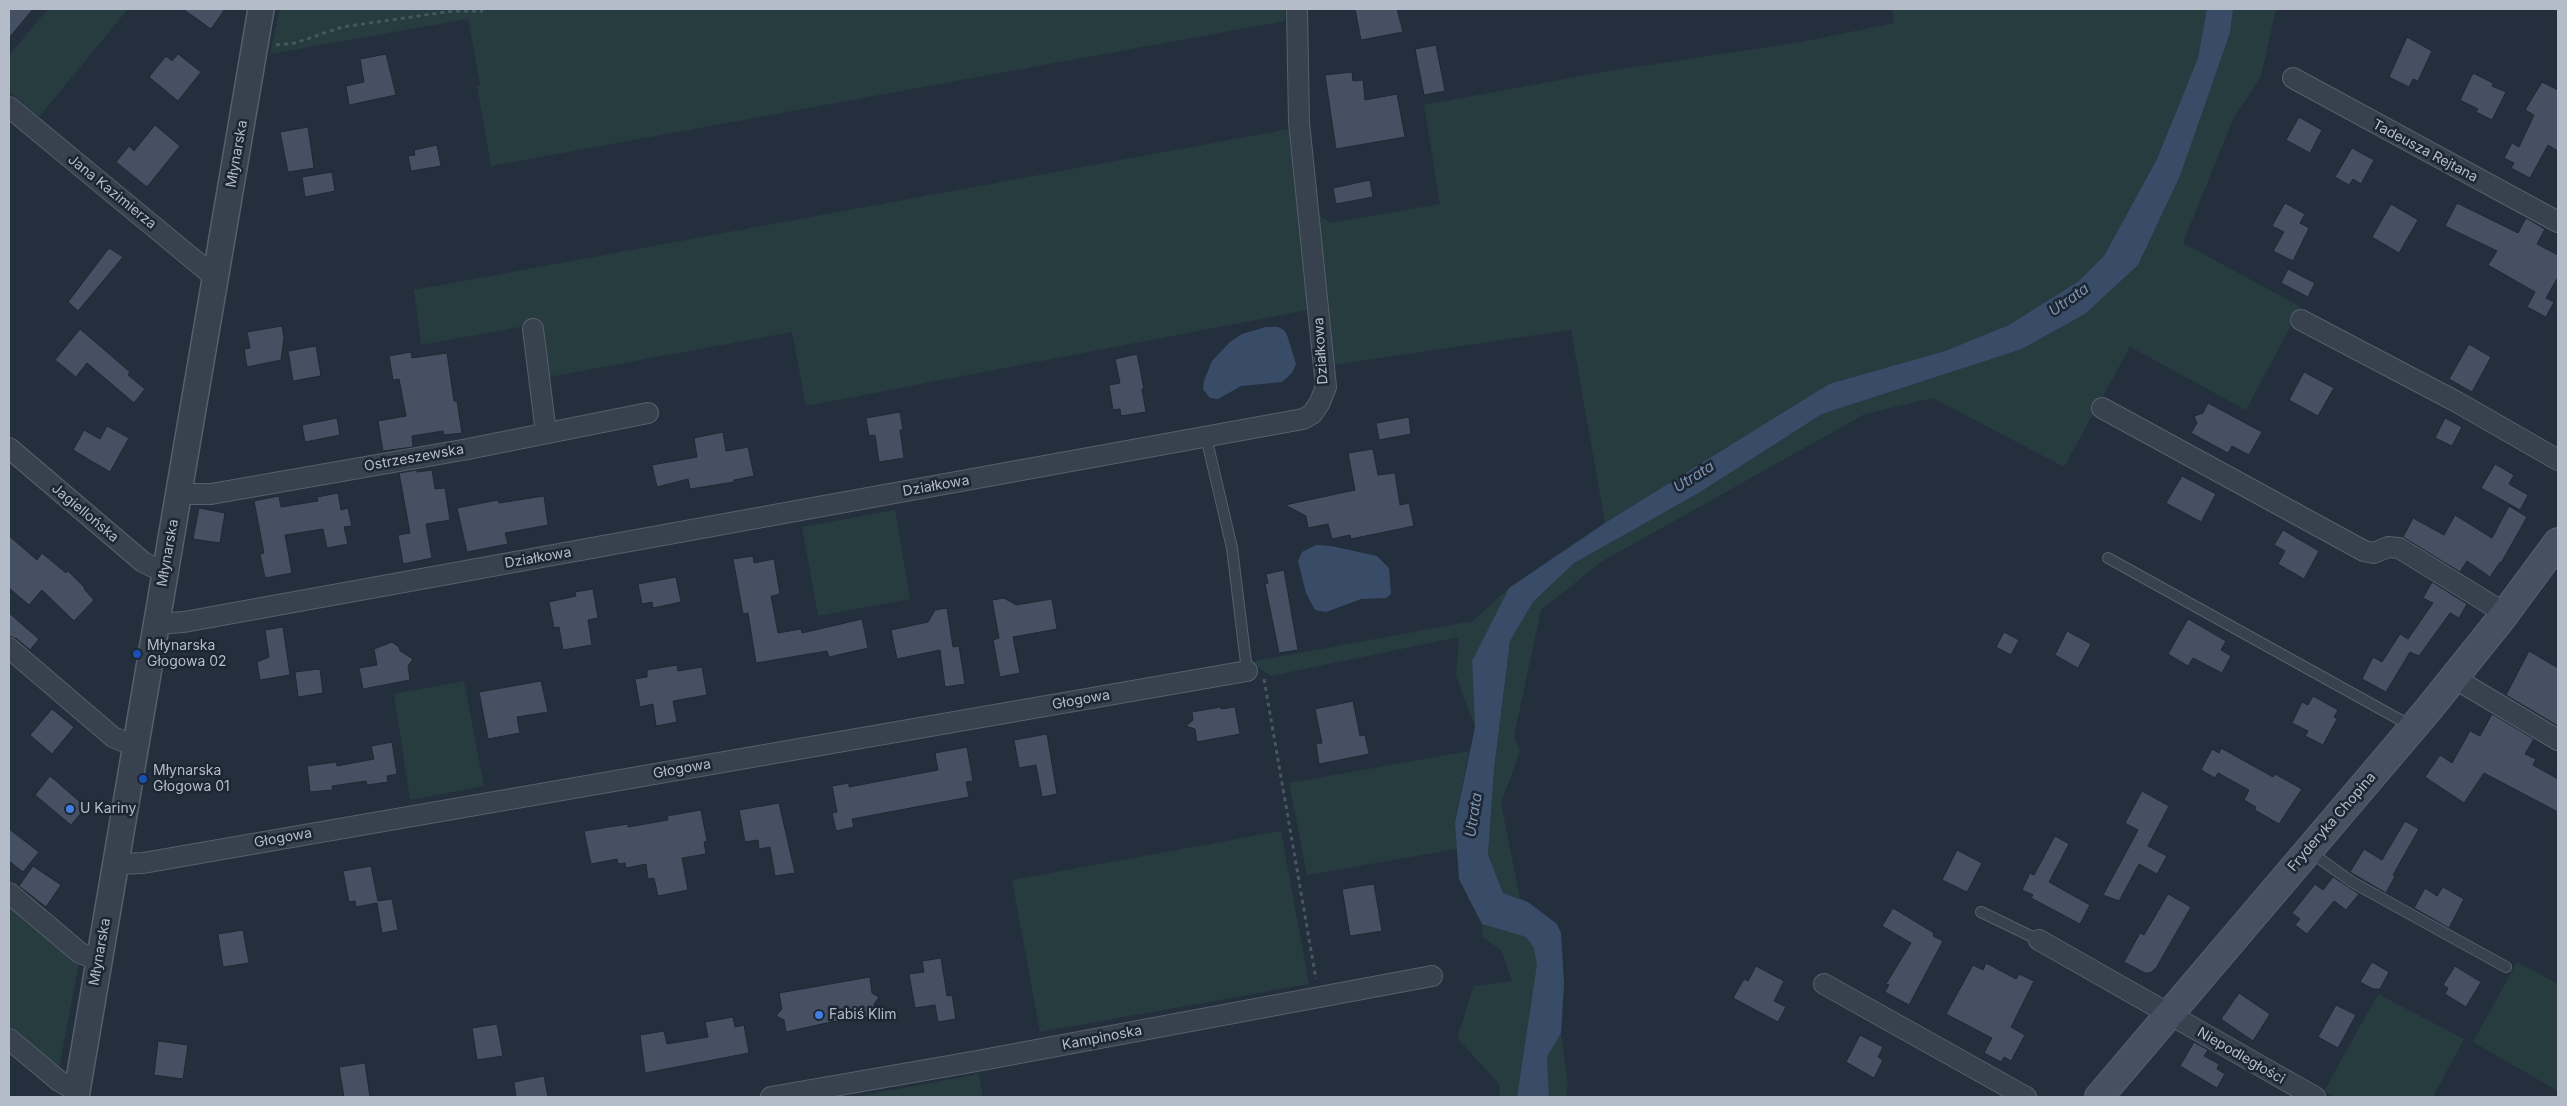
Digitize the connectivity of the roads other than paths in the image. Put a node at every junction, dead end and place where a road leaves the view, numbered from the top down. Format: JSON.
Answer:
{"nodes":[{"id":1,"x":261,"y":9,"type":"edge"},
{"id":2,"x":1297,"y":9,"type":"edge"},
{"id":3,"x":2293,"y":78,"type":"dead end"},
{"id":4,"x":9,"y":107,"type":"edge"},
{"id":5,"x":2558,"y":222,"type":"edge"},
{"id":6,"x":216,"y":278,"type":"junction"},
{"id":7,"x":2302,"y":320,"type":"dead end"},
{"id":8,"x":533,"y":329,"type":"dead end"},
{"id":9,"x":2102,"y":408,"type":"dead end"},
{"id":10,"x":648,"y":413,"type":"dead end"},
{"id":11,"x":546,"y":433,"type":"junction"},
{"id":12,"x":1206,"y":437,"type":"junction"},
{"id":13,"x":9,"y":448,"type":"edge"},
{"id":14,"x":2558,"y":460,"type":"edge"},
{"id":15,"x":178,"y":494,"type":"junction"},
{"id":16,"x":2558,"y":542,"type":"edge"},
{"id":17,"x":2108,"y":558,"type":"dead end"},
{"id":18,"x":165,"y":569,"type":"junction"},
{"id":19,"x":2506,"y":614,"type":"junction"},
{"id":20,"x":155,"y":624,"type":"junction"},
{"id":21,"x":9,"y":648,"type":"edge"},
{"id":22,"x":1247,"y":671,"type":"joint"},
{"id":23,"x":2454,"y":678,"type":"junction"},
{"id":24,"x":2414,"y":727,"type":"junction"},
{"id":25,"x":2558,"y":740,"type":"edge"},
{"id":26,"x":134,"y":746,"type":"junction"},
{"id":27,"x":2308,"y":850,"type":"junction"},
{"id":28,"x":116,"y":864,"type":"junction"},
{"id":29,"x":9,"y":893,"type":"edge"},
{"id":30,"x":1981,"y":912,"type":"dead end"},
{"id":31,"x":2039,"y":940,"type":"joint"},
{"id":32,"x":99,"y":960,"type":"junction"},
{"id":33,"x":2506,"y":967,"type":"dead end"},
{"id":34,"x":1432,"y":976,"type":"dead end"},
{"id":35,"x":1824,"y":984,"type":"dead end"},
{"id":36,"x":2169,"y":1013,"type":"junction"},
{"id":37,"x":9,"y":1039,"type":"edge"},
{"id":38,"x":76,"y":1094,"type":"edge"},
{"id":39,"x":771,"y":1097,"type":"edge"},
{"id":40,"x":2026,"y":1097,"type":"edge"},
{"id":41,"x":2099,"y":1097,"type":"edge"},
{"id":42,"x":2315,"y":1097,"type":"edge"}],
"edges":[{"from":1,"to":6,"type":"street","name":"Młynarska"},
{"from":2,"to":12,"type":"street","name":"Działkowa"},
{"from":3,"to":5,"type":"street","name":"Tadeusza Rejtana"},
{"from":4,"to":6,"type":"street","name":"Jana Kazimierza"},
{"from":6,"to":15,"type":"street","name":"Młynarska"},
{"from":7,"to":14,"type":"street"},
{"from":8,"to":11,"type":"street"},
{"from":9,"to":19,"type":"street"},
{"from":10,"to":11,"type":"street","name":"Ostrzeszewska"},
{"from":11,"to":15,"type":"street","name":"Ostrzeszewska"},
{"from":12,"to":20,"type":"street","name":"Działkowa"},
{"from":12,"to":22,"type":"lane"},
{"from":13,"to":18,"type":"street","name":"Jagiellońska"},
{"from":15,"to":18,"type":"street","name":"Młynarska"},
{"from":16,"to":19,"type":"main road","name":"Fryderyka Chopina"},
{"from":17,"to":24,"type":"lane"},
{"from":18,"to":20,"type":"street","name":"Młynarska"},
{"from":19,"to":23,"type":"main road","name":"Fryderyka Chopina"},
{"from":20,"to":26,"type":"street","name":"Młynarska"},
{"from":21,"to":26,"type":"street"},
{"from":22,"to":28,"type":"street","name":"Głogowa"},
{"from":23,"to":24,"type":"main road","name":"Fryderyka Chopina"},
{"from":23,"to":25,"type":"street"},
{"from":24,"to":27,"type":"main road","name":"Fryderyka Chopina"},
{"from":26,"to":28,"type":"street","name":"Młynarska"},
{"from":27,"to":33,"type":"lane"},
{"from":27,"to":36,"type":"main road","name":"Fryderyka Chopina"},
{"from":28,"to":32,"type":"street","name":"Młynarska"},
{"from":29,"to":32,"type":"street"},
{"from":30,"to":31,"type":"lane"},
{"from":31,"to":36,"type":"street","name":"Niepodległości"},
{"from":32,"to":38,"type":"street","name":"Młynarska"},
{"from":34,"to":39,"type":"street","name":"Kampinoska"},
{"from":35,"to":40,"type":"street"},
{"from":36,"to":41,"type":"main road","name":"Fryderyka Chopina"},
{"from":36,"to":42,"type":"street","name":"Niepodległości"},
{"from":37,"to":38,"type":"street"}]}
